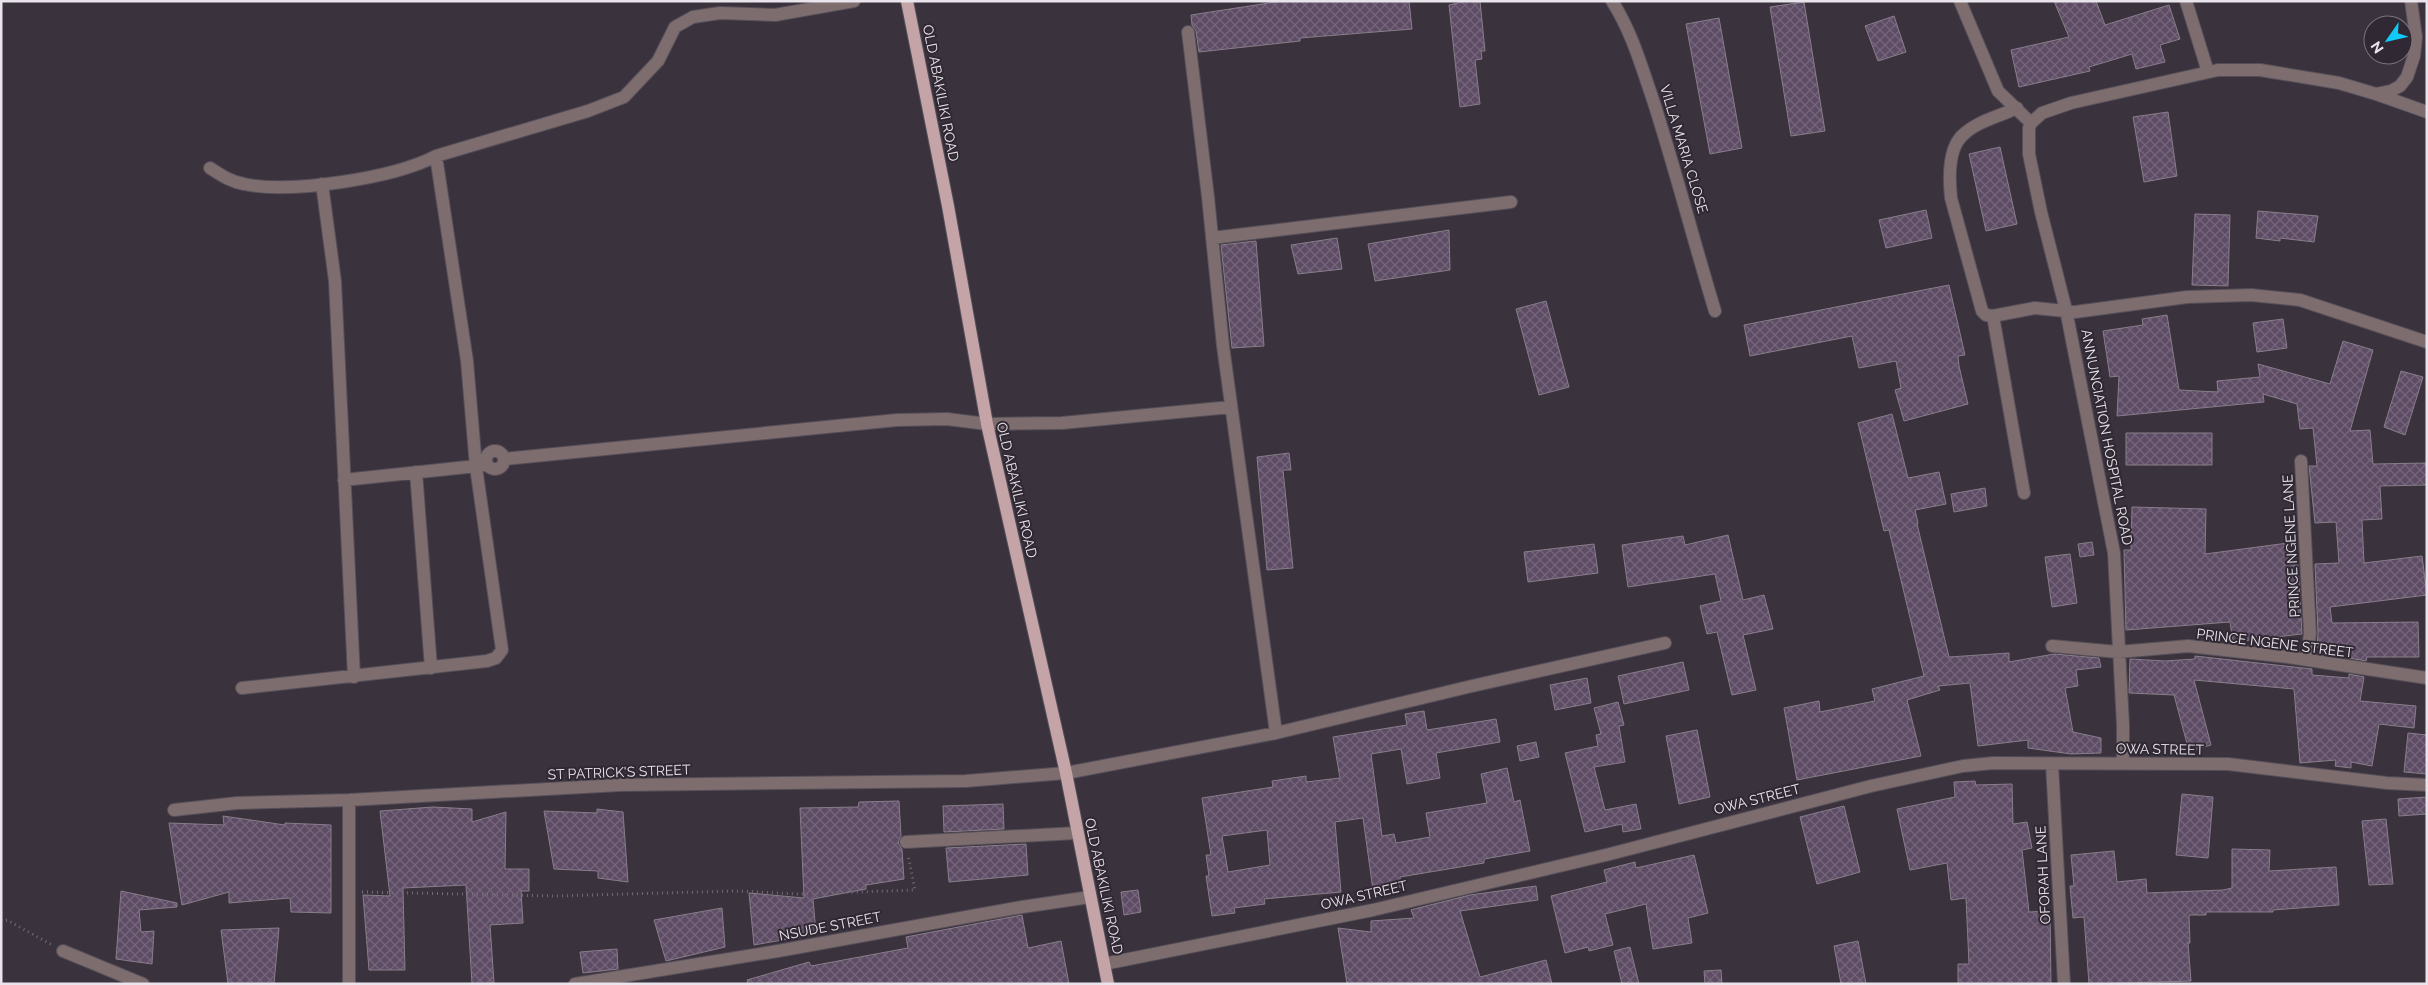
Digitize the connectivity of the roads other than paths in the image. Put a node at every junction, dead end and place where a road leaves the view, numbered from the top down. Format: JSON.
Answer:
{"nodes":[{"id":1,"x":854,"y":1,"type":"edge"},
{"id":2,"x":907,"y":1,"type":"edge"},
{"id":3,"x":1612,"y":1,"type":"edge"},
{"id":4,"x":1960,"y":1,"type":"edge"},
{"id":5,"x":2186,"y":1,"type":"edge"},
{"id":6,"x":2411,"y":1,"type":"edge"},
{"id":7,"x":1188,"y":32,"type":"dead end"},
{"id":8,"x":2208,"y":72,"type":"junction"},
{"id":9,"x":2376,"y":94,"type":"junction"},
{"id":10,"x":2017,"y":108,"type":"junction"},
{"id":11,"x":2427,"y":112,"type":"edge"},
{"id":12,"x":2031,"y":123,"type":"junction"},
{"id":13,"x":436,"y":156,"type":"junction"},
{"id":14,"x":210,"y":168,"type":"dead end"},
{"id":15,"x":322,"y":184,"type":"junction"},
{"id":16,"x":1511,"y":202,"type":"dead end"},
{"id":17,"x":1212,"y":238,"type":"junction"},
{"id":18,"x":2066,"y":310,"type":"junction"},
{"id":19,"x":1715,"y":311,"type":"dead end"},
{"id":20,"x":1993,"y":316,"type":"junction"},
{"id":21,"x":2427,"y":342,"type":"edge"},
{"id":22,"x":1231,"y":407,"type":"junction"},
{"id":23,"x":987,"y":424,"type":"junction"},
{"id":24,"x":2301,"y":461,"type":"dead end"},
{"id":25,"x":481,"y":466,"type":"junction"},
{"id":26,"x":416,"y":472,"type":"junction"},
{"id":27,"x":344,"y":480,"type":"junction"},
{"id":28,"x":2024,"y":493,"type":"dead end"},
{"id":29,"x":1665,"y":644,"type":"dead end"},
{"id":30,"x":2052,"y":646,"type":"dead end"},
{"id":31,"x":2118,"y":652,"type":"junction"},
{"id":32,"x":2307,"y":660,"type":"junction"},
{"id":33,"x":431,"y":668,"type":"junction"},
{"id":34,"x":354,"y":677,"type":"junction"},
{"id":35,"x":2427,"y":678,"type":"edge"},
{"id":36,"x":242,"y":688,"type":"dead end"},
{"id":37,"x":1276,"y":733,"type":"junction"},
{"id":38,"x":2123,"y":763,"type":"junction"},
{"id":39,"x":2052,"y":764,"type":"junction"},
{"id":40,"x":1066,"y":773,"type":"junction"},
{"id":41,"x":2427,"y":785,"type":"edge"},
{"id":42,"x":349,"y":800,"type":"junction"},
{"id":43,"x":174,"y":810,"type":"dead end"},
{"id":44,"x":1077,"y":833,"type":"junction"},
{"id":45,"x":906,"y":842,"type":"road end"},
{"id":46,"x":1090,"y":897,"type":"junction"},
{"id":47,"x":63,"y":951,"type":"road end"},
{"id":48,"x":1104,"y":964,"type":"junction"},
{"id":49,"x":143,"y":984,"type":"edge"},
{"id":50,"x":349,"y":984,"type":"edge"},
{"id":51,"x":575,"y":984,"type":"edge"},
{"id":52,"x":1108,"y":984,"type":"edge"},
{"id":53,"x":2064,"y":984,"type":"edge"}],
"edges":[{"from":1,"to":13,"type":"street"},
{"from":2,"to":23,"type":"main road","name":"OLD ABAKILIKI ROAD"},
{"from":3,"to":19,"type":"street","name":"VILLA MARIA CLOSE"},
{"from":4,"to":10,"type":"street"},
{"from":5,"to":8,"type":"street"},
{"from":6,"to":9,"type":"street"},
{"from":7,"to":17,"type":"street"},
{"from":8,"to":9,"type":"street"},
{"from":8,"to":12,"type":"street"},
{"from":9,"to":11,"type":"street"},
{"from":10,"to":12,"type":"street"},
{"from":10,"to":20,"type":"street"},
{"from":12,"to":18,"type":"street","name":"ANNUNCIATION HOSPITAL ROAD"},
{"from":13,"to":15,"type":"street"},
{"from":13,"to":25,"type":"street"},
{"from":14,"to":15,"type":"street"},
{"from":15,"to":27,"type":"street"},
{"from":16,"to":17,"type":"street"},
{"from":17,"to":22,"type":"street"},
{"from":18,"to":20,"type":"street"},
{"from":18,"to":21,"type":"street"},
{"from":18,"to":31,"type":"street","name":"ANNUNCIATION HOSPITAL ROAD"},
{"from":20,"to":28,"type":"street"},
{"from":22,"to":23,"type":"street"},
{"from":22,"to":37,"type":"street"},
{"from":23,"to":25,"type":"street"},
{"from":23,"to":40,"type":"main road","name":"OLD ABAKILIKI ROAD"},
{"from":24,"to":32,"type":"street","name":"PRINCE NGENE LANE"},
{"from":25,"to":26,"type":"street"},
{"from":25,"to":33,"type":"street"},
{"from":26,"to":27,"type":"street"},
{"from":26,"to":33,"type":"street"},
{"from":27,"to":34,"type":"street"},
{"from":29,"to":37,"type":"street","name":"ST PATRICK'S STREET"},
{"from":30,"to":31,"type":"street","name":"PRINCE NGENE STREET"},
{"from":31,"to":32,"type":"street","name":"PRINCE NGENE STREET"},
{"from":31,"to":38,"type":"street","name":"ANNUNCIATION HOSPITAL ROAD"},
{"from":32,"to":35,"type":"street","name":"PRINCE NGENE STREET"},
{"from":33,"to":34,"type":"street"},
{"from":34,"to":36,"type":"street"},
{"from":37,"to":40,"type":"street","name":"ST PATRICK'S STREET"},
{"from":38,"to":39,"type":"street","name":"OWA STREET"},
{"from":38,"to":41,"type":"street","name":"OWA STREET"},
{"from":39,"to":48,"type":"street","name":"OWA STREET"},
{"from":39,"to":53,"type":"street","name":"OFORAH LANE"},
{"from":40,"to":42,"type":"street","name":"ST PATRICK'S STREET"},
{"from":40,"to":44,"type":"main road","name":"OLD ABAKILIKI ROAD"},
{"from":42,"to":43,"type":"street","name":"ST PATRICK'S STREET"},
{"from":42,"to":50,"type":"street"},
{"from":44,"to":45,"type":"street"},
{"from":44,"to":46,"type":"main road","name":"OLD ABAKILIKI ROAD"},
{"from":46,"to":48,"type":"main road","name":"OLD ABAKILIKI ROAD"},
{"from":46,"to":51,"type":"street","name":"NSUDE STREET"},
{"from":47,"to":49,"type":"street"},
{"from":48,"to":52,"type":"main road","name":"OLD ABAKILIKI ROAD"}]}
